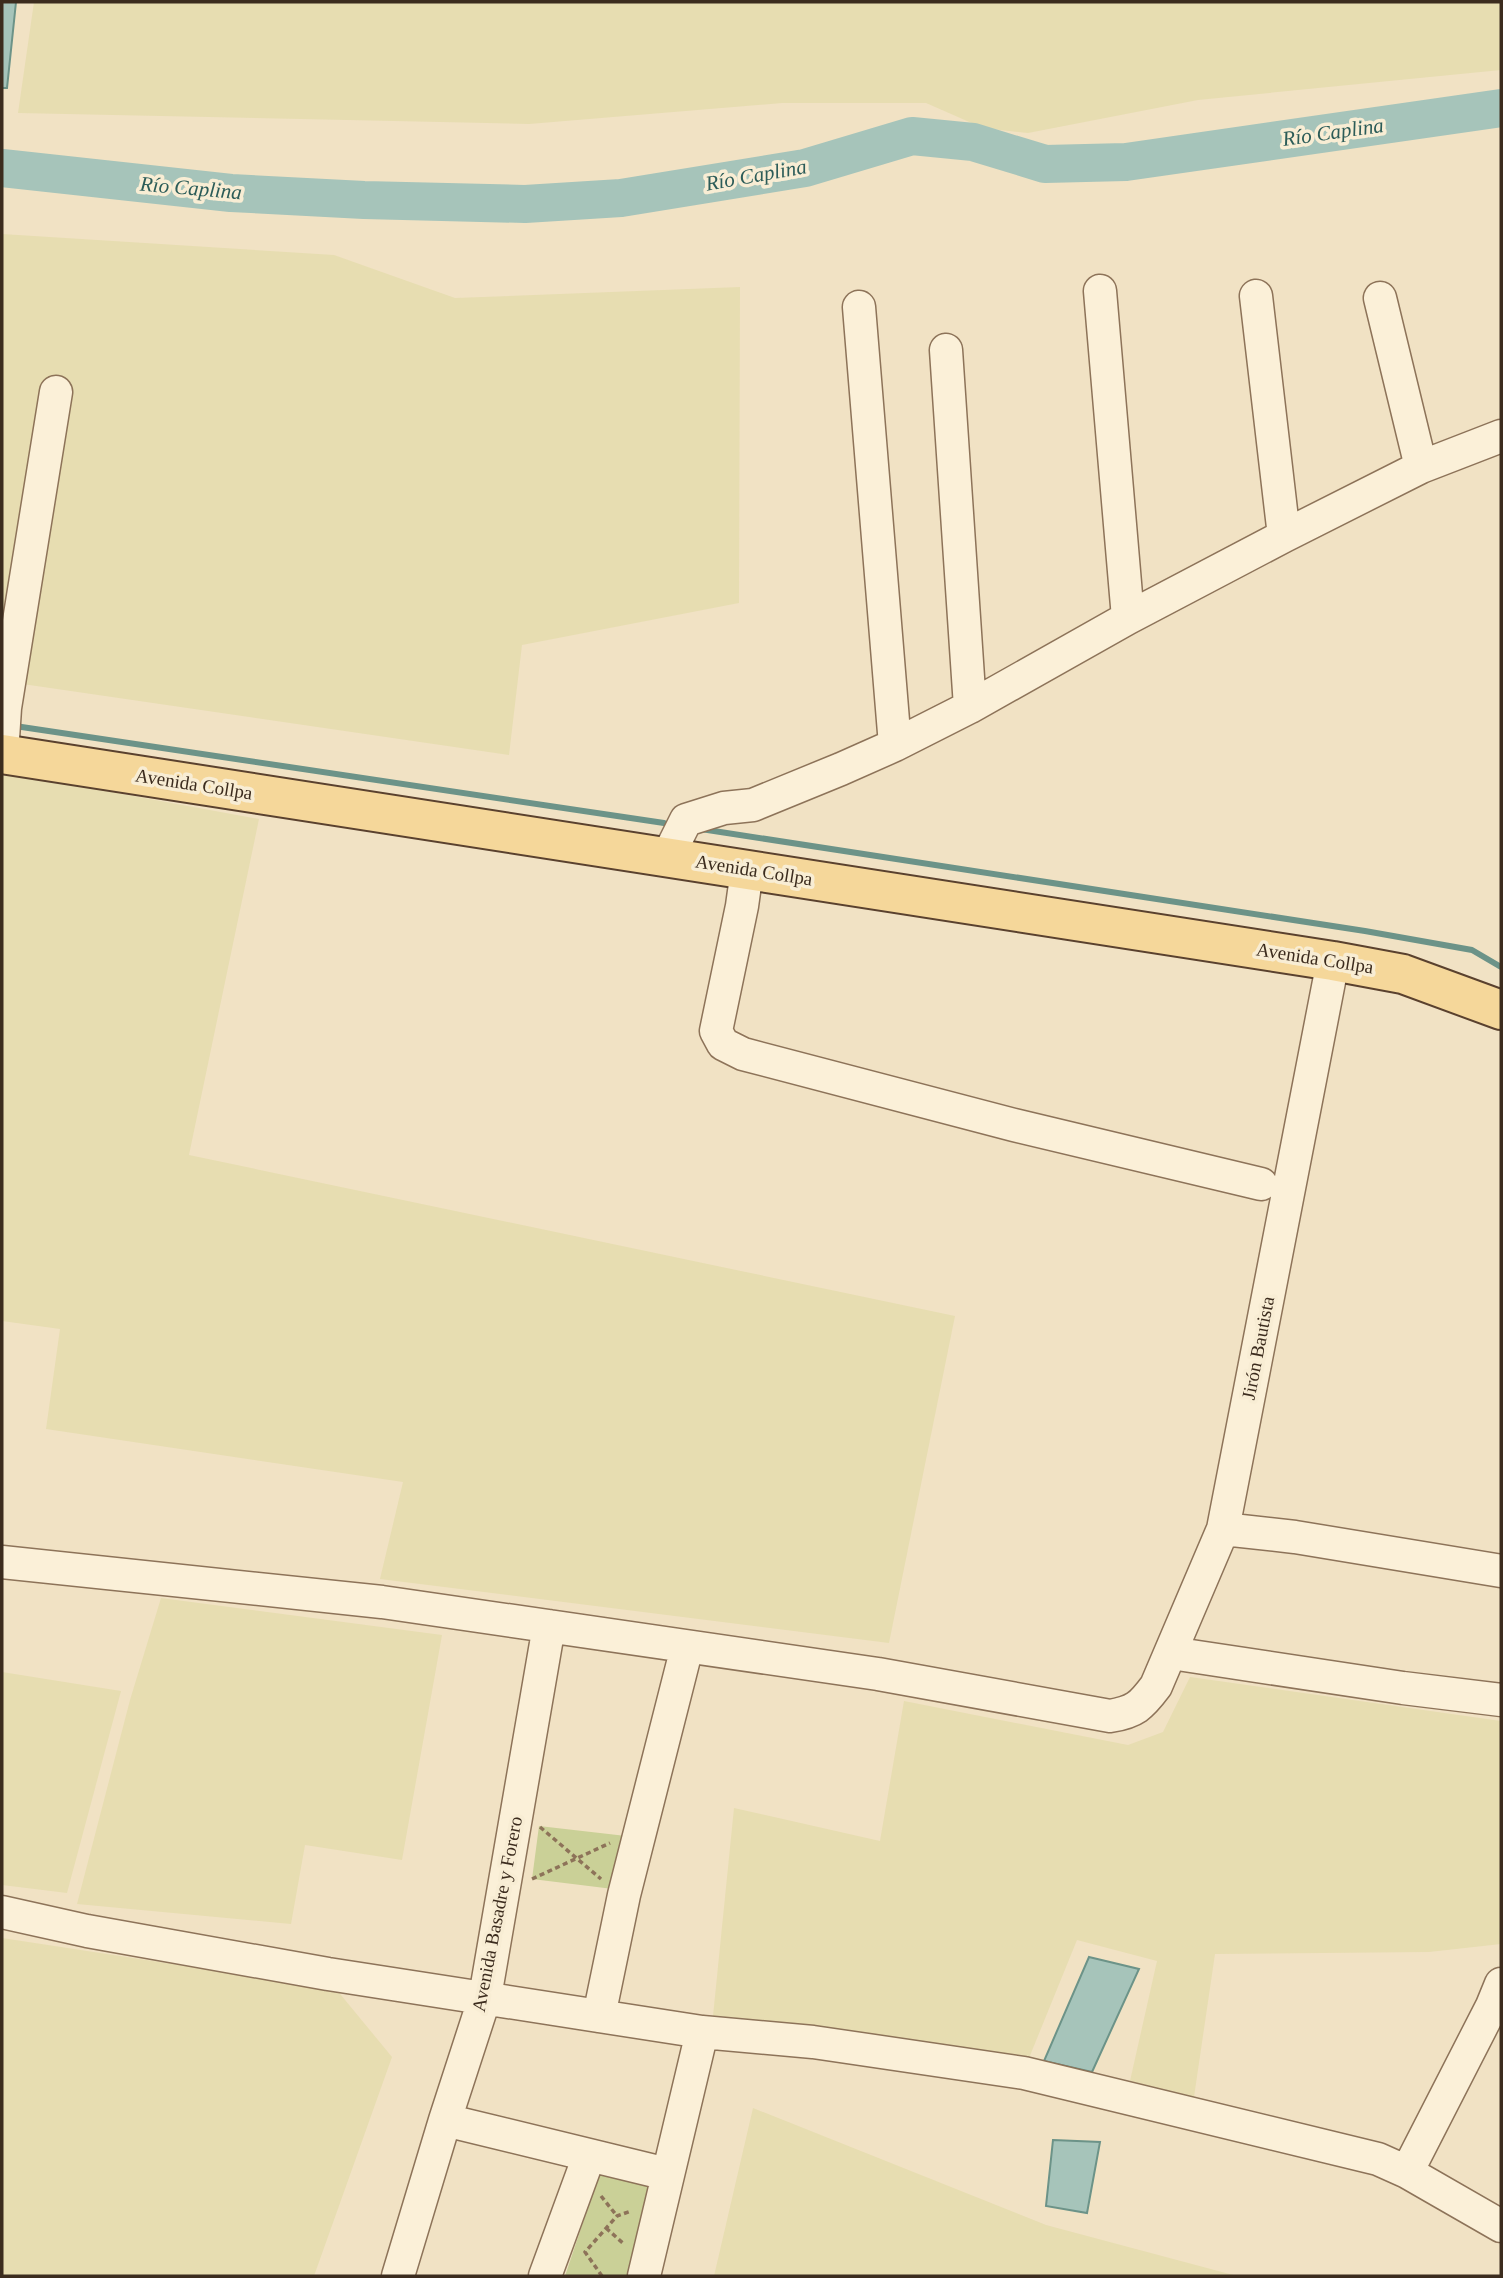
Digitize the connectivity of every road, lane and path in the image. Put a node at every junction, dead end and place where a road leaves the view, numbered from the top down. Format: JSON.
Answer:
{"nodes":[{"id":1,"x":1100,"y":290,"type":"dead end"},
{"id":2,"x":1256,"y":296,"type":"dead end"},
{"id":3,"x":1380,"y":298,"type":"dead end"},
{"id":4,"x":859,"y":307,"type":"dead end"},
{"id":5,"x":946,"y":350,"type":"dead end"},
{"id":6,"x":56,"y":392,"type":"dead end"},
{"id":7,"x":1501,"y":436,"type":"edge"},
{"id":8,"x":1421,"y":467,"type":"junction"},
{"id":9,"x":1284,"y":536,"type":"junction"},
{"id":10,"x":1128,"y":618,"type":"junction"},
{"id":11,"x":970,"y":707,"type":"junction"},
{"id":12,"x":895,"y":745,"type":"junction"},
{"id":13,"x":2,"y":754,"type":"edge"},
{"id":14,"x":668,"y":856,"type":"junction"},
{"id":15,"x":747,"y":870,"type":"junction"},
{"id":16,"x":1333,"y":961,"type":"junction"},
{"id":17,"x":1501,"y":1010,"type":"edge"},
{"id":18,"x":1261,"y":1184,"type":"dead end"},
{"id":19,"x":1223,"y":1529,"type":"junction"},
{"id":20,"x":2,"y":1562,"type":"edge"},
{"id":21,"x":1501,"y":1571,"type":"edge"},
{"id":22,"x":549,"y":1626,"type":"junction"},
{"id":23,"x":687,"y":1647,"type":"junction"},
{"id":24,"x":1171,"y":1653,"type":"junction"},
{"id":25,"x":1501,"y":1700,"type":"edge"},
{"id":26,"x":540,"y":1826,"type":"dead end"},
{"id":27,"x":614,"y":1841,"type":"dead end"},
{"id":28,"x":577,"y":1858,"type":"junction"},
{"id":29,"x":532,"y":1879,"type":"dead end"},
{"id":30,"x":604,"y":1881,"type":"dead end"},
{"id":31,"x":2,"y":1912,"type":"edge"},
{"id":32,"x":1501,"y":1984,"type":"edge"},
{"id":33,"x":485,"y":1997,"type":"junction"},
{"id":34,"x":599,"y":2016,"type":"junction"},
{"id":35,"x":702,"y":2032,"type":"junction"},
{"id":36,"x":445,"y":2120,"type":"junction"},
{"id":37,"x":589,"y":2156,"type":"junction"},
{"id":38,"x":1407,"y":2172,"type":"junction"},
{"id":39,"x":667,"y":2174,"type":"junction"},
{"id":40,"x":595,"y":2188,"type":"dead end"},
{"id":41,"x":642,"y":2208,"type":"dead end"},
{"id":42,"x":617,"y":2217,"type":"junction"},
{"id":43,"x":1501,"y":2226,"type":"edge"},
{"id":44,"x":398,"y":2276,"type":"edge"},
{"id":45,"x":544,"y":2276,"type":"edge"},
{"id":46,"x":602,"y":2276,"type":"edge"},
{"id":47,"x":644,"y":2276,"type":"edge"}],
"edges":[{"from":1,"to":10,"type":"street"},
{"from":2,"to":9,"type":"street"},
{"from":3,"to":8,"type":"street"},
{"from":4,"to":12,"type":"street"},
{"from":5,"to":11,"type":"street"},
{"from":6,"to":13,"type":"street"},
{"from":7,"to":8,"type":"street"},
{"from":8,"to":9,"type":"street"},
{"from":9,"to":10,"type":"street"},
{"from":10,"to":11,"type":"street"},
{"from":11,"to":12,"type":"street"},
{"from":12,"to":14,"type":"street"},
{"from":13,"to":14,"type":"main road","name":"Avenida Collpa"},
{"from":14,"to":15,"type":"main road","name":"Avenida Collpa"},
{"from":15,"to":16,"type":"main road","name":"Avenida Collpa"},
{"from":15,"to":18,"type":"street"},
{"from":16,"to":17,"type":"main road","name":"Avenida Collpa"},
{"from":16,"to":19,"type":"street","name":"Jirón Bautista"},
{"from":19,"to":21,"type":"street"},
{"from":19,"to":24,"type":"street","name":"Jirón Bautista"},
{"from":20,"to":22,"type":"street"},
{"from":22,"to":23,"type":"street"},
{"from":22,"to":33,"type":"street","name":"Avenida Basadre y Forero"},
{"from":23,"to":24,"type":"street","name":"Jirón Bautista"},
{"from":23,"to":34,"type":"street"},
{"from":24,"to":25,"type":"street"},
{"from":26,"to":28,"type":"path"},
{"from":27,"to":28,"type":"path"},
{"from":28,"to":29,"type":"path"},
{"from":28,"to":30,"type":"path"},
{"from":31,"to":33,"type":"street"},
{"from":32,"to":38,"type":"street"},
{"from":33,"to":34,"type":"street"},
{"from":33,"to":36,"type":"street","name":"Avenida Basadre y Forero"},
{"from":34,"to":35,"type":"street"},
{"from":35,"to":38,"type":"street"},
{"from":35,"to":39,"type":"street"},
{"from":36,"to":37,"type":"street"},
{"from":36,"to":44,"type":"street","name":"Avenida Basadre y Forero"},
{"from":37,"to":39,"type":"street"},
{"from":37,"to":45,"type":"street"},
{"from":38,"to":43,"type":"street"},
{"from":39,"to":47,"type":"street"},
{"from":40,"to":42,"type":"path"},
{"from":41,"to":42,"type":"path"},
{"from":42,"to":46,"type":"path"}]}
